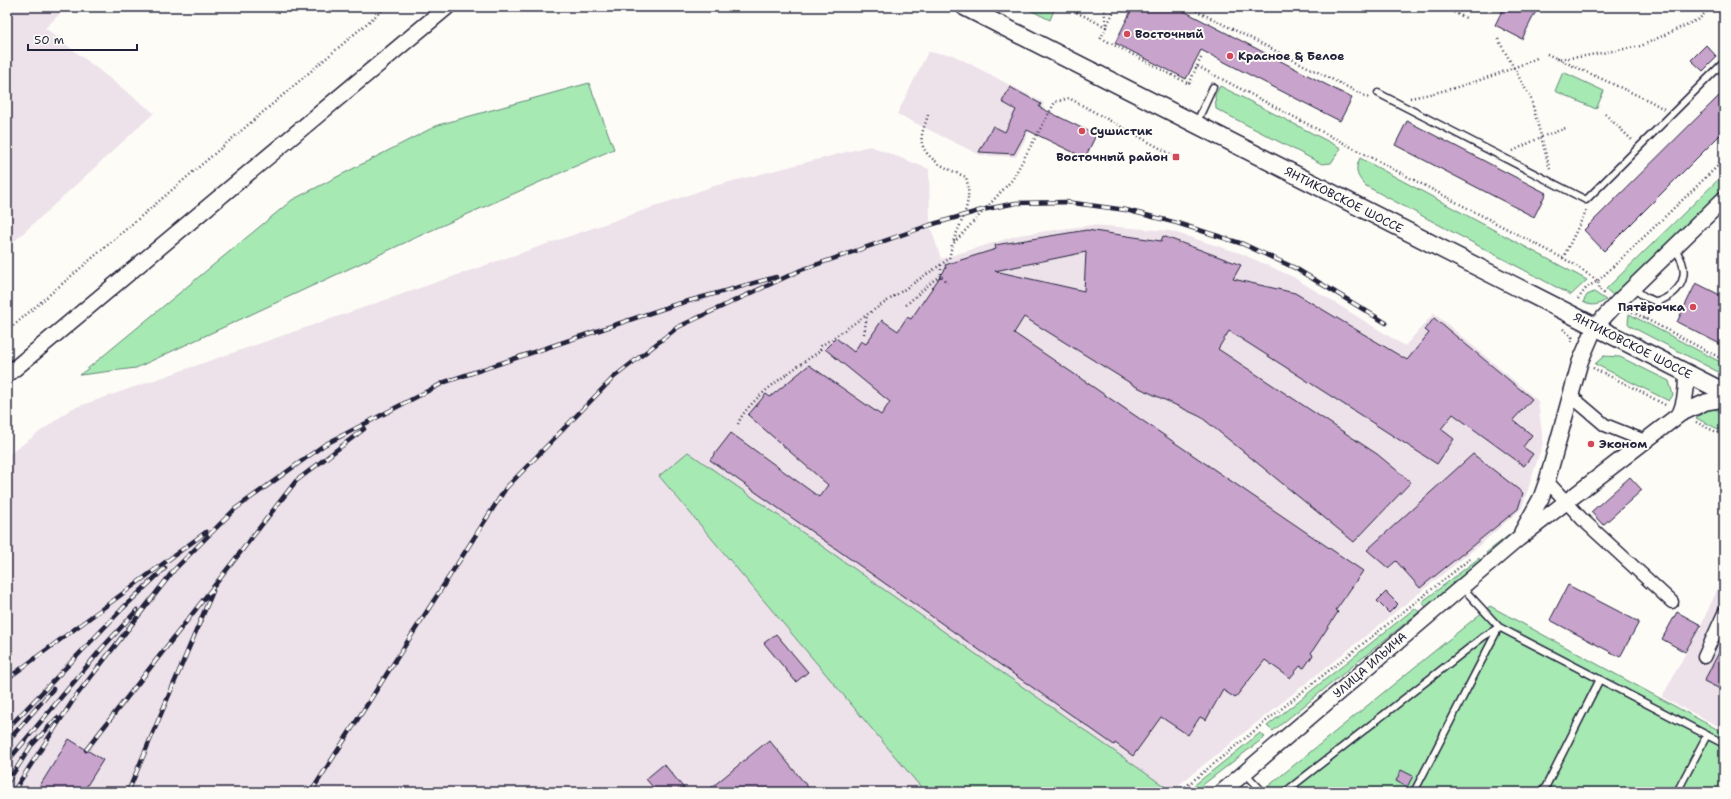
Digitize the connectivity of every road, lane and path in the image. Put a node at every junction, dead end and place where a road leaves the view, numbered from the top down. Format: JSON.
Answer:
{"nodes":[{"id":1,"x":386,"y":7,"type":"edge"},
{"id":2,"x":447,"y":7,"type":"edge"},
{"id":3,"x":965,"y":7,"type":"edge"},
{"id":4,"x":1066,"y":7,"type":"edge"},
{"id":5,"x":1104,"y":7,"type":"edge"},
{"id":6,"x":1116,"y":7,"type":"edge"},
{"id":7,"x":1443,"y":7,"type":"edge"},
{"id":8,"x":1711,"y":7,"type":"edge"},
{"id":9,"x":1468,"y":19,"type":"dead end"},
{"id":10,"x":1106,"y":27,"type":"junction"},
{"id":11,"x":1498,"y":39,"type":"dead end"},
{"id":12,"x":1547,"y":54,"type":"dead end"},
{"id":13,"x":1202,"y":56,"type":"dead end"},
{"id":14,"x":1537,"y":58,"type":"dead end"},
{"id":15,"x":1556,"y":59,"type":"junction"},
{"id":16,"x":1724,"y":62,"type":"edge"},
{"id":17,"x":1197,"y":66,"type":"junction"},
{"id":18,"x":1514,"y":68,"type":"junction"},
{"id":19,"x":1213,"y":87,"type":"dead end"},
{"id":20,"x":1378,"y":93,"type":"dead end"},
{"id":21,"x":1393,"y":101,"type":"junction"},
{"id":22,"x":1605,"y":114,"type":"dead end"},
{"id":23,"x":1673,"y":114,"type":"junction"},
{"id":24,"x":928,"y":115,"type":"dead end"},
{"id":25,"x":1196,"y":124,"type":"junction"},
{"id":26,"x":1566,"y":128,"type":"dead end"},
{"id":27,"x":1541,"y":137,"type":"junction"},
{"id":28,"x":1639,"y":147,"type":"junction"},
{"id":29,"x":1176,"y":157,"type":"dead end"},
{"id":30,"x":1502,"y":157,"type":"junction"},
{"id":31,"x":1724,"y":160,"type":"edge"},
{"id":32,"x":1554,"y":183,"type":"junction"},
{"id":33,"x":1724,"y":199,"type":"edge"},
{"id":34,"x":952,"y":245,"type":"junction"},
{"id":35,"x":1674,"y":248,"type":"junction"},
{"id":36,"x":941,"y":265,"type":"junction"},
{"id":37,"x":941,"y":276,"type":"junction"},
{"id":38,"x":1598,"y":281,"type":"junction"},
{"id":39,"x":947,"y":283,"type":"dead end"},
{"id":40,"x":1633,"y":288,"type":"junction"},
{"id":41,"x":1578,"y":299,"type":"dead end"},
{"id":42,"x":1616,"y":304,"type":"junction"},
{"id":43,"x":906,"y":305,"type":"dead end"},
{"id":44,"x":867,"y":315,"type":"junction"},
{"id":45,"x":1595,"y":327,"type":"junction"},
{"id":46,"x":7,"y":331,"type":"edge"},
{"id":47,"x":864,"y":334,"type":"dead end"},
{"id":48,"x":1724,"y":360,"type":"edge"},
{"id":49,"x":1580,"y":362,"type":"junction"},
{"id":50,"x":1686,"y":373,"type":"junction"},
{"id":51,"x":7,"y":375,"type":"edge"},
{"id":52,"x":1724,"y":392,"type":"edge"},
{"id":53,"x":1572,"y":396,"type":"junction"},
{"id":54,"x":1724,"y":399,"type":"edge"},
{"id":55,"x":1680,"y":414,"type":"junction"},
{"id":56,"x":738,"y":424,"type":"dead end"},
{"id":57,"x":1724,"y":436,"type":"edge"},
{"id":58,"x":1645,"y":441,"type":"junction"},
{"id":59,"x":1547,"y":482,"type":"junction"},
{"id":60,"x":1567,"y":501,"type":"junction"},
{"id":61,"x":1518,"y":539,"type":"junction"},
{"id":62,"x":1474,"y":556,"type":"dead end"},
{"id":63,"x":1462,"y":587,"type":"junction"},
{"id":64,"x":1672,"y":602,"type":"dead end"},
{"id":65,"x":1724,"y":613,"type":"edge"},
{"id":66,"x":1499,"y":627,"type":"junction"},
{"id":67,"x":1704,"y":657,"type":"dead end"},
{"id":68,"x":1600,"y":679,"type":"junction"},
{"id":69,"x":1707,"y":735,"type":"junction"},
{"id":70,"x":1724,"y":744,"type":"edge"},
{"id":71,"x":1244,"y":773,"type":"junction"},
{"id":72,"x":1179,"y":792,"type":"edge"},
{"id":73,"x":1222,"y":792,"type":"edge"},
{"id":74,"x":1264,"y":792,"type":"edge"},
{"id":75,"x":1285,"y":792,"type":"edge"},
{"id":76,"x":1414,"y":792,"type":"edge"},
{"id":77,"x":1542,"y":792,"type":"edge"},
{"id":78,"x":1677,"y":792,"type":"edge"}],
"edges":[{"from":1,"to":46,"type":"path"},
{"from":2,"to":51,"type":"street"},
{"from":3,"to":25,"type":"main road","name":"ЯНТИКОВСКОЕ ШОССЕ"},
{"from":4,"to":10,"type":"path"},
{"from":5,"to":10,"type":"path"},
{"from":6,"to":10,"type":"path"},
{"from":7,"to":9,"type":"path"},
{"from":8,"to":15,"type":"path"},
{"from":10,"to":17,"type":"path"},
{"from":11,"to":18,"type":"path"},
{"from":12,"to":15,"type":"path"},
{"from":13,"to":17,"type":"path"},
{"from":14,"to":18,"type":"path"},
{"from":15,"to":23,"type":"path"},
{"from":16,"to":23,"type":"lane"},
{"from":17,"to":38,"type":"path"},
{"from":18,"to":21,"type":"path"},
{"from":18,"to":27,"type":"path"},
{"from":19,"to":25,"type":"lane"},
{"from":20,"to":21,"type":"lane"},
{"from":21,"to":30,"type":"lane"},
{"from":22,"to":28,"type":"path"},
{"from":23,"to":28,"type":"lane"},
{"from":24,"to":34,"type":"path"},
{"from":25,"to":45,"type":"main road","name":"ЯНТИКОВСКОЕ ШОССЕ"},
{"from":26,"to":27,"type":"path"},
{"from":27,"to":30,"type":"path"},
{"from":27,"to":32,"type":"path"},
{"from":28,"to":32,"type":"lane"},
{"from":29,"to":34,"type":"path"},
{"from":30,"to":32,"type":"lane"},
{"from":31,"to":38,"type":"path"},
{"from":33,"to":35,"type":"street","name":"УЛИЦА ИЛЬИЧА"},
{"from":34,"to":36,"type":"path"},
{"from":35,"to":40,"type":"street","name":"УЛИЦА ИЛЬИЧА"},
{"from":35,"to":40,"type":"lane"},
{"from":36,"to":37,"type":"path"},
{"from":36,"to":44,"type":"path"},
{"from":37,"to":39,"type":"path"},
{"from":37,"to":43,"type":"path"},
{"from":38,"to":41,"type":"path"},
{"from":38,"to":42,"type":"path"},
{"from":40,"to":42,"type":"street","name":"УЛИЦА ИЛЬИЧА"},
{"from":42,"to":45,"type":"street","name":"УЛИЦА ИЛЬИЧА"},
{"from":42,"to":48,"type":"path"},
{"from":44,"to":47,"type":"path"},
{"from":44,"to":56,"type":"path"},
{"from":45,"to":49,"type":"street","name":"УЛИЦА ИЛЬИЧА"},
{"from":45,"to":50,"type":"main road","name":"ЯНТИКОВСКОЕ ШОССЕ"},
{"from":49,"to":53,"type":"street","name":"УЛИЦА ИЛЬИЧА"},
{"from":49,"to":55,"type":"path"},
{"from":50,"to":52,"type":"main road","name":"ЯНТИКОВСКОЕ ШОССЕ"},
{"from":50,"to":55,"type":"street"},
{"from":53,"to":58,"type":"street"},
{"from":53,"to":59,"type":"street","name":"УЛИЦА ИЛЬИЧА"},
{"from":54,"to":55,"type":"street","name":"УЛИЦА ИЛЬИЧА"},
{"from":55,"to":57,"type":"path"},
{"from":55,"to":58,"type":"street","name":"УЛИЦА ИЛЬИЧА"},
{"from":58,"to":60,"type":"street","name":"УЛИЦА ИЛЬИЧА"},
{"from":59,"to":60,"type":"street"},
{"from":59,"to":61,"type":"street","name":"УЛИЦА ИЛЬИЧА"},
{"from":60,"to":61,"type":"street","name":"УЛИЦА ИЛЬИЧА"},
{"from":60,"to":64,"type":"street"},
{"from":61,"to":63,"type":"street","name":"УЛИЦА ИЛЬИЧА"},
{"from":62,"to":72,"type":"path"},
{"from":63,"to":66,"type":"lane"},
{"from":63,"to":71,"type":"street","name":"УЛИЦА ИЛЬИЧА"},
{"from":65,"to":67,"type":"street"},
{"from":66,"to":68,"type":"lane"},
{"from":66,"to":75,"type":"lane"},
{"from":66,"to":76,"type":"lane"},
{"from":68,"to":69,"type":"lane"},
{"from":68,"to":77,"type":"lane"},
{"from":69,"to":70,"type":"lane"},
{"from":69,"to":78,"type":"lane"},
{"from":71,"to":73,"type":"street","name":"УЛИЦА ИЛЬИЧА"},
{"from":71,"to":74,"type":"lane"}]}
